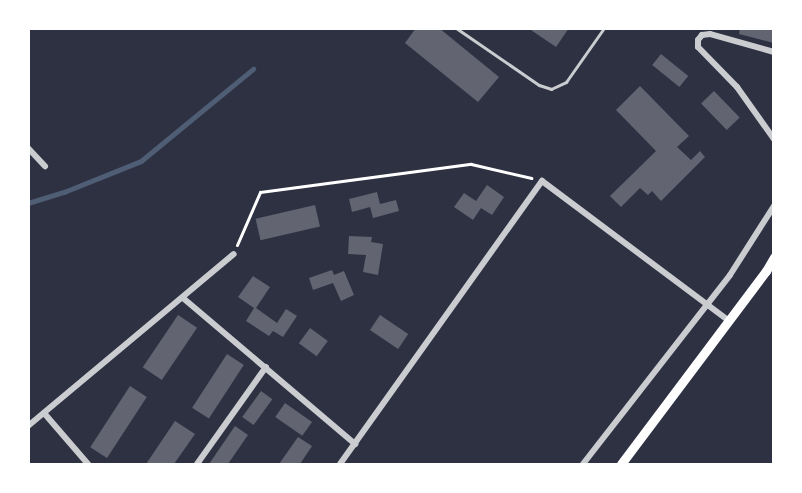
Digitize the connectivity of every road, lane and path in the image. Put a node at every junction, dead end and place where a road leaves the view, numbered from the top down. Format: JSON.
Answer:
{"nodes":[{"id":1,"x":456,"y":28,"type":"edge"},
{"id":2,"x":604,"y":28,"type":"edge"},
{"id":3,"x":774,"y":52,"type":"edge"},
{"id":4,"x":774,"y":139,"type":"edge"},
{"id":5,"x":28,"y":148,"type":"edge"},
{"id":6,"x":45,"y":166,"type":"dead end"},
{"id":7,"x":542,"y":181,"type":"junction"},
{"id":8,"x":774,"y":206,"type":"edge"},
{"id":9,"x":234,"y":254,"type":"joint"},
{"id":10,"x":774,"y":257,"type":"edge"},
{"id":11,"x":183,"y":298,"type":"junction"},
{"id":12,"x":706,"y":304,"type":"junction"},
{"id":13,"x":729,"y":321,"type":"junction"},
{"id":14,"x":266,"y":367,"type":"junction"},
{"id":15,"x":44,"y":413,"type":"junction"},
{"id":16,"x":28,"y":426,"type":"edge"},
{"id":17,"x":355,"y":444,"type":"junction"},
{"id":18,"x":88,"y":465,"type":"edge"},
{"id":19,"x":197,"y":465,"type":"edge"},
{"id":20,"x":340,"y":465,"type":"edge"},
{"id":21,"x":583,"y":465,"type":"edge"},
{"id":22,"x":621,"y":465,"type":"edge"}],
"edges":[{"from":1,"to":2,"type":"lane"},
{"from":3,"to":4,"type":"street"},
{"from":5,"to":6,"type":"street"},
{"from":7,"to":9,"type":"path"},
{"from":7,"to":12,"type":"street"},
{"from":7,"to":17,"type":"street"},
{"from":8,"to":12,"type":"street"},
{"from":9,"to":11,"type":"street"},
{"from":10,"to":13,"type":"main road"},
{"from":11,"to":14,"type":"street"},
{"from":11,"to":15,"type":"street"},
{"from":12,"to":13,"type":"street"},
{"from":12,"to":21,"type":"street"},
{"from":13,"to":22,"type":"main road"},
{"from":14,"to":17,"type":"street"},
{"from":14,"to":19,"type":"street"},
{"from":15,"to":16,"type":"street"},
{"from":15,"to":18,"type":"street"},
{"from":17,"to":20,"type":"street"}]}
